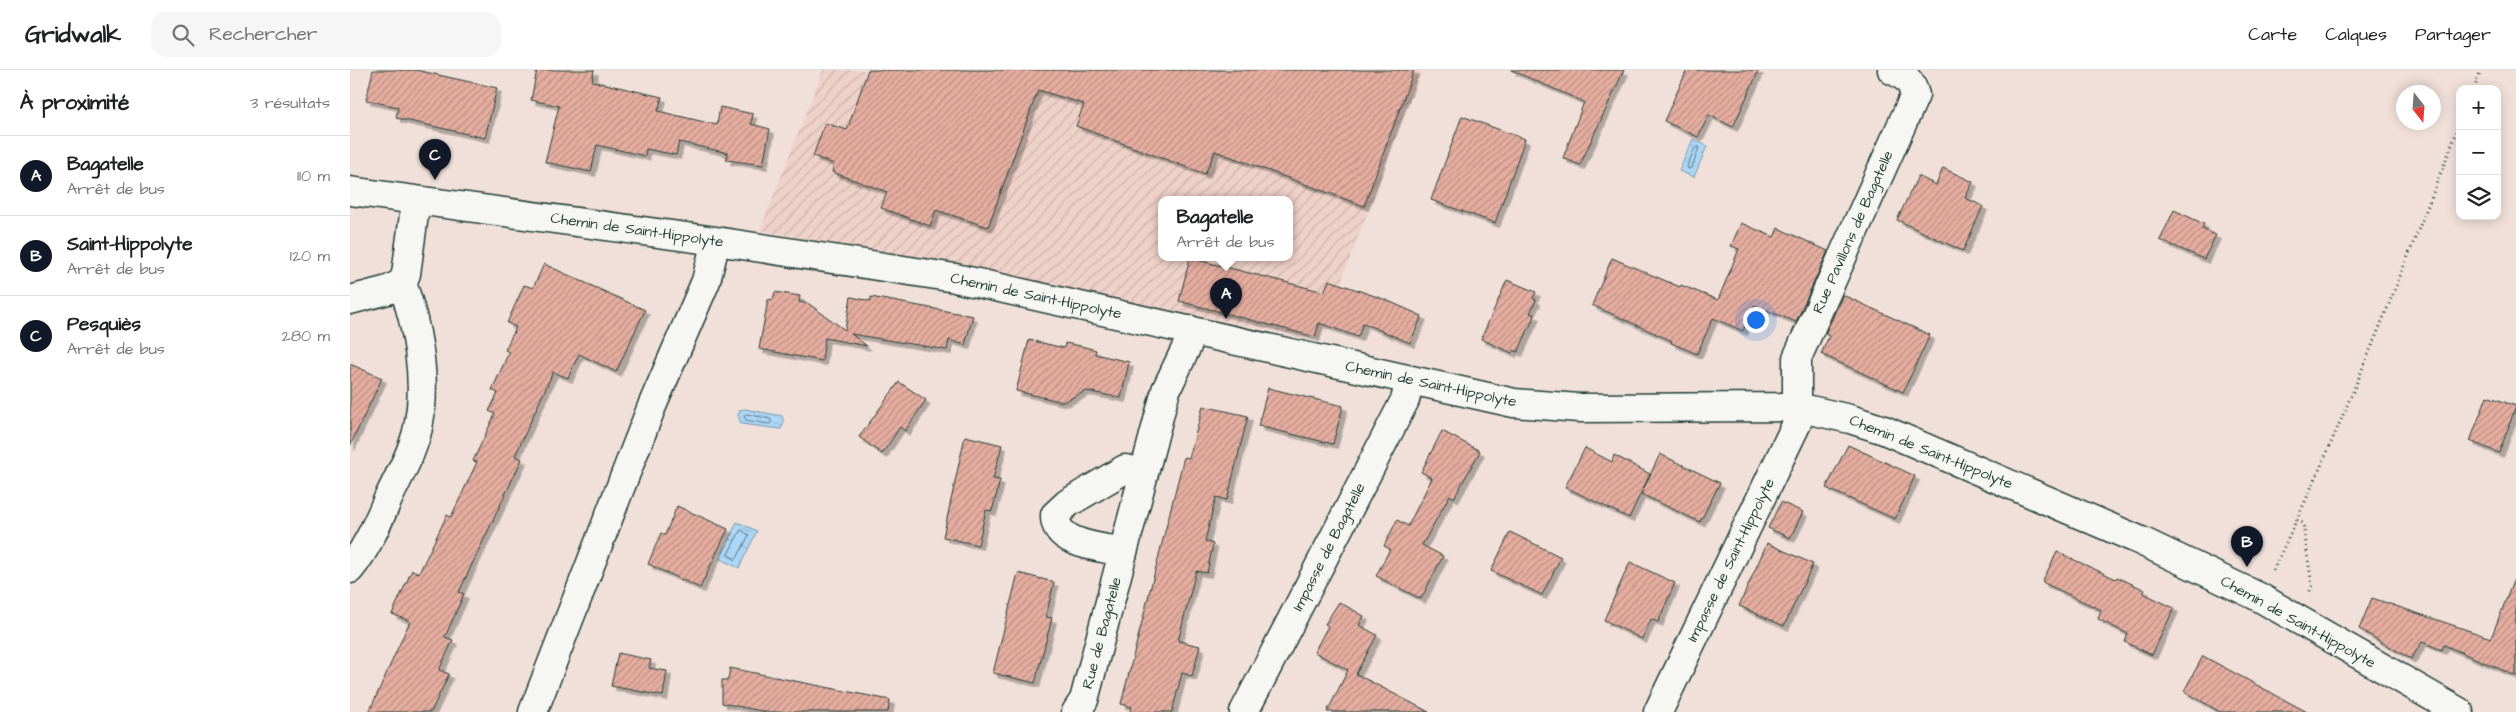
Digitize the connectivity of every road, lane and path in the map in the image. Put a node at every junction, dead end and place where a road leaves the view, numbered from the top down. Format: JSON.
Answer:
{"nodes":[{"id":1,"x":1892,"y":70,"type":"edge"},
{"id":2,"x":2481,"y":70,"type":"edge"},
{"id":3,"x":2475,"y":85,"type":"edge"},
{"id":4,"x":2458,"y":130,"type":"edge"},
{"id":5,"x":350,"y":191,"type":"edge"},
{"id":6,"x":416,"y":200,"type":"junction"},
{"id":7,"x":716,"y":241,"type":"junction"},
{"id":8,"x":402,"y":283,"type":"junction"},
{"id":9,"x":350,"y":300,"type":"edge"},
{"id":10,"x":1191,"y":330,"type":"junction"},
{"id":11,"x":1410,"y":381,"type":"junction"},
{"id":12,"x":1797,"y":407,"type":"junction"},
{"id":13,"x":1142,"y":473,"type":"junction"},
{"id":14,"x":2297,"y":520,"type":"junction"},
{"id":15,"x":1123,"y":552,"type":"junction"},
{"id":16,"x":350,"y":569,"type":"edge"},
{"id":17,"x":2259,"y":597,"type":"junction"},
{"id":18,"x":2298,"y":619,"type":"junction"},
{"id":19,"x":533,"y":712,"type":"edge"},
{"id":20,"x":1076,"y":712,"type":"edge"},
{"id":21,"x":1244,"y":712,"type":"edge"},
{"id":22,"x":1658,"y":712,"type":"edge"},
{"id":23,"x":2459,"y":712,"type":"edge"}],
"edges":[{"from":1,"to":12,"type":"street","name":"Rue Pavillons de Bagatelle"},
{"from":2,"to":3,"type":"path"},
{"from":4,"to":14,"type":"path"},
{"from":5,"to":6,"type":"street","name":"Chemin de Saint-Hippolyte"},
{"from":6,"to":7,"type":"street","name":"Chemin de Saint-Hippolyte"},
{"from":6,"to":8,"type":"street"},
{"from":7,"to":10,"type":"street","name":"Chemin de Saint-Hippolyte"},
{"from":7,"to":19,"type":"street"},
{"from":8,"to":9,"type":"street"},
{"from":8,"to":16,"type":"street"},
{"from":10,"to":11,"type":"street","name":"Chemin de Saint-Hippolyte"},
{"from":10,"to":13,"type":"street","name":"Rue de Bagatelle"},
{"from":11,"to":12,"type":"street","name":"Chemin de Saint-Hippolyte"},
{"from":11,"to":21,"type":"street","name":"Impasse de Bagatelle"},
{"from":12,"to":17,"type":"street","name":"Chemin de Saint-Hippolyte"},
{"from":12,"to":22,"type":"street","name":"Impasse de Saint-Hippolyte"},
{"from":13,"to":15,"type":"street","name":"Rue de Bagatelle"},
{"from":13,"to":15,"type":"street"},
{"from":14,"to":17,"type":"path"},
{"from":14,"to":18,"type":"path"},
{"from":15,"to":20,"type":"street","name":"Rue de Bagatelle"},
{"from":17,"to":18,"type":"street","name":"Chemin de Saint-Hippolyte"},
{"from":18,"to":23,"type":"street","name":"Chemin de Saint-Hippolyte"}]}
